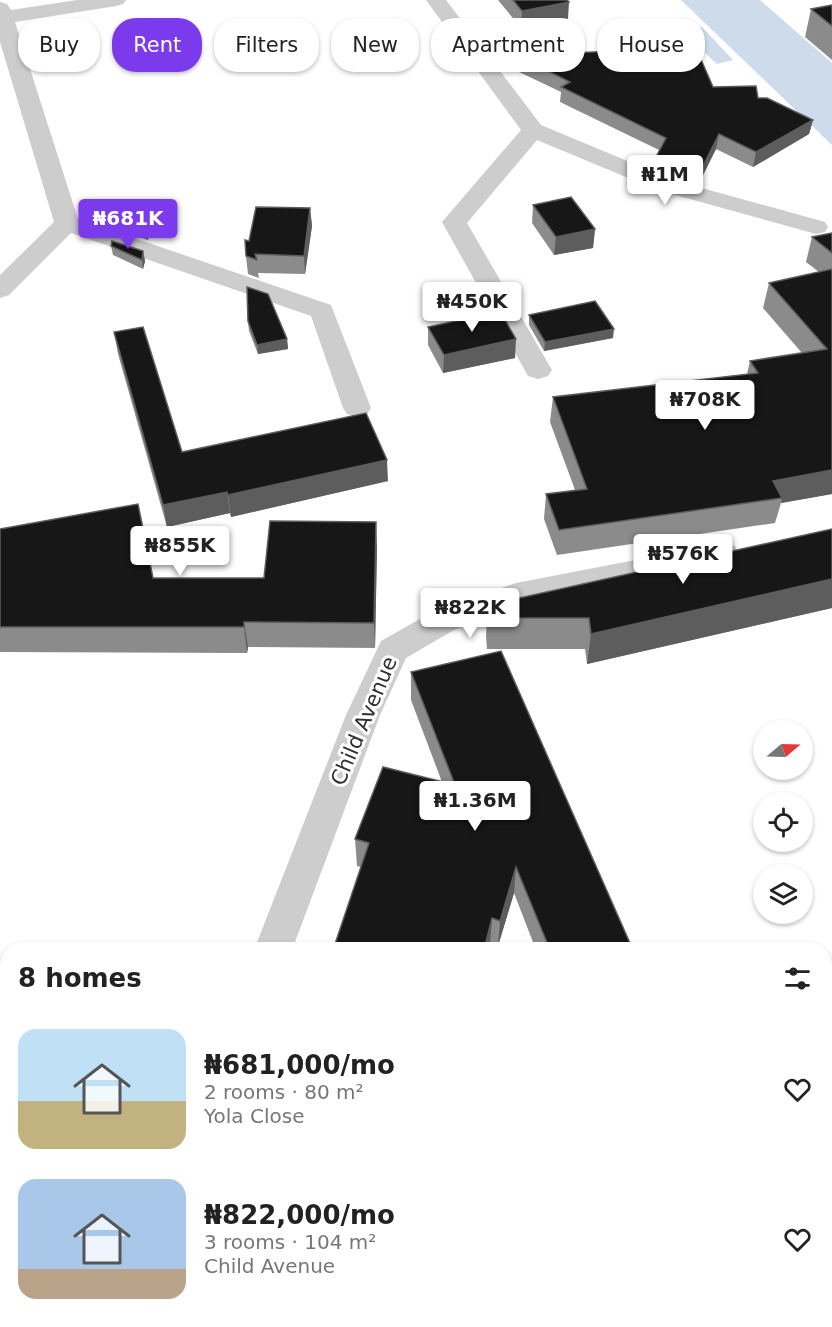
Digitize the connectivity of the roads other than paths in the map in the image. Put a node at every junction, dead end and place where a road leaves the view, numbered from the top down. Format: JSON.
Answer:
{"nodes":[{"id":1,"x":116,"y":0,"type":"edge"},
{"id":2,"x":436,"y":0,"type":"edge"},
{"id":3,"x":1,"y":14,"type":"edge"},
{"id":4,"x":533,"y":130,"type":"junction"},
{"id":5,"x":67,"y":223,"type":"junction"},
{"id":6,"x":816,"y":227,"type":"dead end"},
{"id":7,"x":0,"y":290,"type":"edge"},
{"id":8,"x":538,"y":370,"type":"dead end"},
{"id":9,"x":357,"y":408,"type":"dead end"},
{"id":10,"x":758,"y":548,"type":"edge"},
{"id":11,"x":276,"y":942,"type":"edge"}],
"edges":[{"from":1,"to":3,"type":"street"},
{"from":2,"to":4,"type":"street"},
{"from":3,"to":5,"type":"street"},
{"from":4,"to":6,"type":"street"},
{"from":4,"to":8,"type":"street"},
{"from":5,"to":7,"type":"street"},
{"from":5,"to":9,"type":"street"},
{"from":10,"to":11,"type":"street","name":"Child Avenue"}]}
